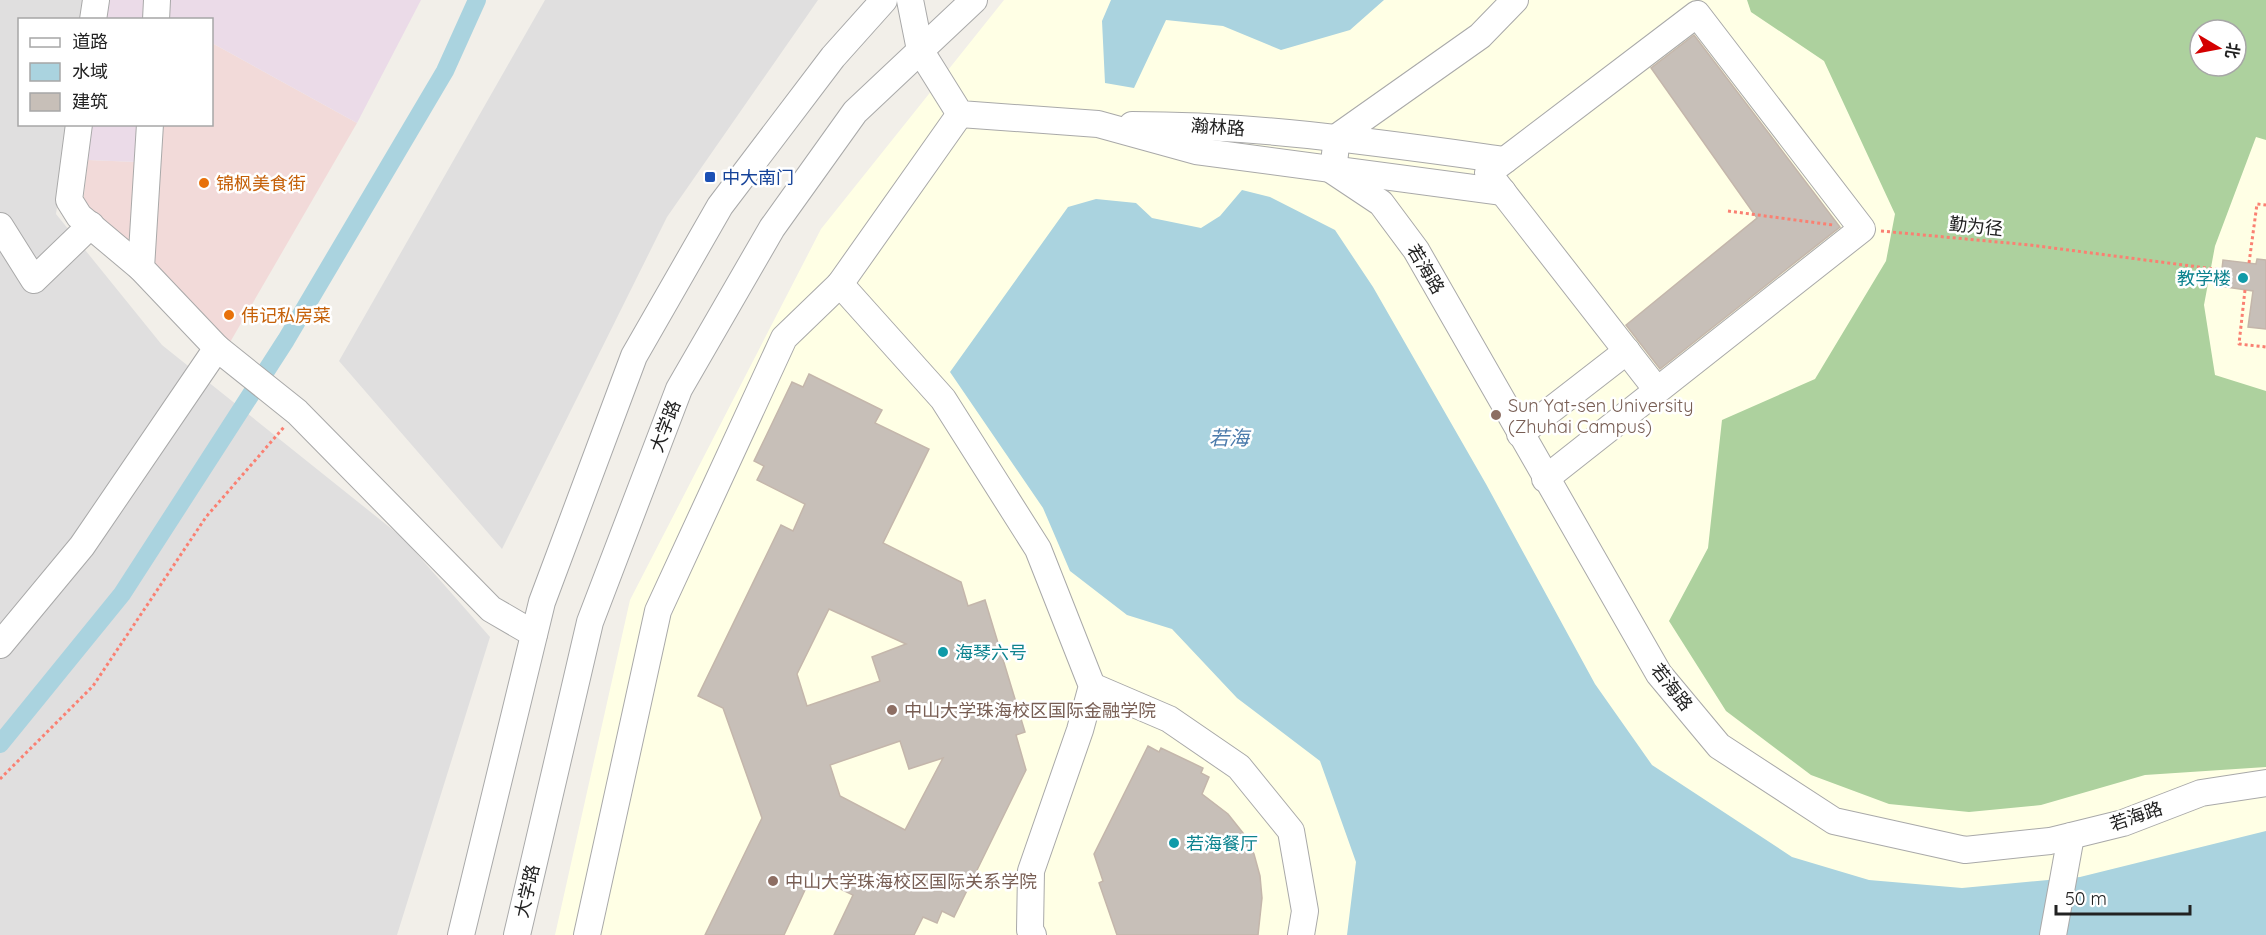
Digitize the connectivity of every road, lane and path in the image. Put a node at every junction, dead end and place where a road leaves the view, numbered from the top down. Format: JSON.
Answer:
{"nodes":[{"id":1,"x":96,"y":0,"type":"edge"},
{"id":2,"x":157,"y":0,"type":"edge"},
{"id":3,"x":884,"y":0,"type":"edge"},
{"id":4,"x":910,"y":0,"type":"edge"},
{"id":5,"x":974,"y":0,"type":"edge"},
{"id":6,"x":1515,"y":0,"type":"edge"},
{"id":7,"x":93,"y":18,"type":"edge"},
{"id":8,"x":156,"y":18,"type":"edge"},
{"id":9,"x":920,"y":50,"type":"junction"},
{"id":10,"x":960,"y":114,"type":"junction"},
{"id":11,"x":1098,"y":124,"type":"junction"},
{"id":12,"x":79,"y":126,"type":"edge"},
{"id":13,"x":150,"y":126,"type":"edge"},
{"id":14,"x":1337,"y":137,"type":"junction"},
{"id":15,"x":1505,"y":160,"type":"junction"},
{"id":16,"x":1334,"y":171,"type":"junction"},
{"id":17,"x":1503,"y":192,"type":"junction"},
{"id":18,"x":2266,"y":205,"type":"edge"},
{"id":19,"x":1728,"y":212,"type":"dead end"},
{"id":20,"x":0,"y":225,"type":"edge"},
{"id":21,"x":91,"y":225,"type":"junction"},
{"id":22,"x":1862,"y":229,"type":"junction"},
{"id":23,"x":2249,"y":263,"type":"dead end"},
{"id":24,"x":141,"y":268,"type":"junction"},
{"id":25,"x":2222,"y":270,"type":"dead end"},
{"id":26,"x":840,"y":284,"type":"junction"},
{"id":27,"x":2245,"y":290,"type":"dead end"},
{"id":28,"x":2266,"y":347,"type":"edge"},
{"id":29,"x":217,"y":348,"type":"junction"},
{"id":30,"x":1627,"y":351,"type":"junction"},
{"id":31,"x":1657,"y":390,"type":"junction"},
{"id":32,"x":297,"y":412,"type":"junction"},
{"id":33,"x":1520,"y":434,"type":"junction"},
{"id":34,"x":1545,"y":479,"type":"junction"},
{"id":35,"x":534,"y":634,"type":"junction"},
{"id":36,"x":0,"y":645,"type":"edge"},
{"id":37,"x":1092,"y":686,"type":"junction"},
{"id":38,"x":0,"y":779,"type":"edge"},
{"id":39,"x":2266,"y":783,"type":"edge"},
{"id":40,"x":2072,"y":836,"type":"junction"},
{"id":41,"x":461,"y":935,"type":"edge"},
{"id":42,"x":517,"y":935,"type":"edge"},
{"id":43,"x":587,"y":935,"type":"edge"},
{"id":44,"x":1033,"y":935,"type":"edge"},
{"id":45,"x":1300,"y":935,"type":"edge"},
{"id":46,"x":2053,"y":935,"type":"edge"}],
"edges":[{"from":1,"to":7,"type":"street"},
{"from":2,"to":8,"type":"street"},
{"from":3,"to":35,"type":"street"},
{"from":4,"to":9,"type":"street"},
{"from":5,"to":9,"type":"street","name":"大学路"},
{"from":6,"to":14,"type":"street"},
{"from":9,"to":10,"type":"street"},
{"from":9,"to":42,"type":"street","name":"大学路"},
{"from":10,"to":11,"type":"street"},
{"from":10,"to":26,"type":"street"},
{"from":11,"to":14,"type":"street","name":"瀚林路"},
{"from":11,"to":16,"type":"street"},
{"from":12,"to":21,"type":"street"},
{"from":13,"to":24,"type":"street"},
{"from":14,"to":15,"type":"street","name":"瀚林路"},
{"from":14,"to":16,"type":"street"},
{"from":15,"to":17,"type":"street"},
{"from":15,"to":22,"type":"street"},
{"from":16,"to":17,"type":"street"},
{"from":16,"to":33,"type":"street","name":"若海路"},
{"from":17,"to":30,"type":"street"},
{"from":18,"to":23,"type":"path"},
{"from":19,"to":22,"type":"path","name":"勤为径"},
{"from":20,"to":21,"type":"street"},
{"from":21,"to":24,"type":"street"},
{"from":22,"to":25,"type":"path","name":"勤为径"},
{"from":22,"to":31,"type":"street"},
{"from":24,"to":29,"type":"street"},
{"from":26,"to":37,"type":"street"},
{"from":26,"to":43,"type":"street"},
{"from":27,"to":28,"type":"path"},
{"from":29,"to":32,"type":"street"},
{"from":29,"to":36,"type":"street"},
{"from":30,"to":31,"type":"street"},
{"from":30,"to":33,"type":"street"},
{"from":31,"to":34,"type":"street"},
{"from":32,"to":35,"type":"street"},
{"from":32,"to":38,"type":"path"},
{"from":33,"to":34,"type":"street","name":"若海路"},
{"from":34,"to":40,"type":"street","name":"若海路"},
{"from":35,"to":41,"type":"street"},
{"from":37,"to":44,"type":"street"},
{"from":37,"to":45,"type":"street"},
{"from":39,"to":40,"type":"street","name":"若海路"},
{"from":40,"to":46,"type":"street"}]}
